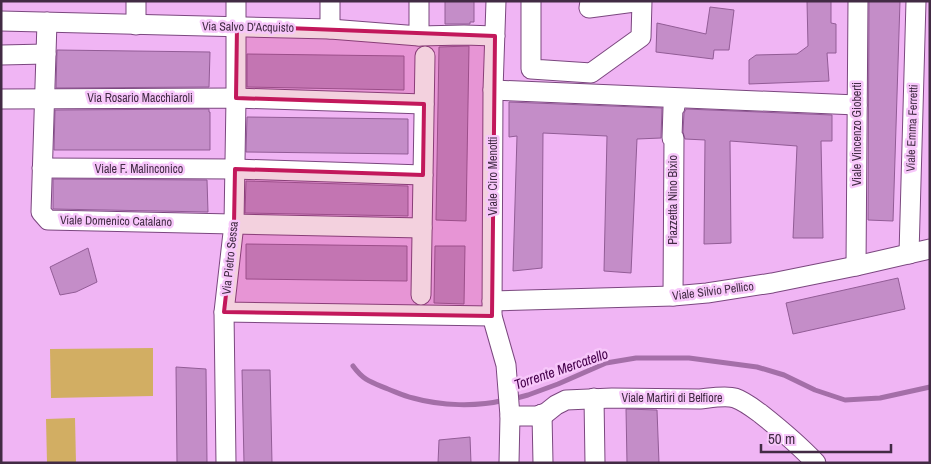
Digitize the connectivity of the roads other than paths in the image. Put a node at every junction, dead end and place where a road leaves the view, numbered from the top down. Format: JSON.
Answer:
{"nodes":[{"id":1,"x":136,"y":1,"type":"edge"},
{"id":2,"x":236,"y":1,"type":"edge"},
{"id":3,"x":330,"y":1,"type":"edge"},
{"id":4,"x":419,"y":1,"type":"edge"},
{"id":5,"x":496,"y":1,"type":"edge"},
{"id":6,"x":531,"y":1,"type":"edge"},
{"id":7,"x":590,"y":1,"type":"edge"},
{"id":8,"x":858,"y":1,"type":"edge"},
{"id":9,"x":916,"y":1,"type":"edge"},
{"id":10,"x":1,"y":21,"type":"edge"},
{"id":11,"x":47,"y":22,"type":"junction"},
{"id":12,"x":136,"y":25,"type":"junction"},
{"id":13,"x":237,"y":26,"type":"junction"},
{"id":14,"x":330,"y":29,"type":"junction"},
{"id":15,"x":419,"y":36,"type":"junction"},
{"id":16,"x":495,"y":36,"type":"junction"},
{"id":17,"x":46,"y":54,"type":"junction"},
{"id":18,"x":1,"y":55,"type":"edge"},
{"id":19,"x":425,"y":56,"type":"dead end"},
{"id":20,"x":493,"y":90,"type":"junction"},
{"id":21,"x":44,"y":98,"type":"junction"},
{"id":22,"x":236,"y":98,"type":"junction"},
{"id":23,"x":1,"y":99,"type":"edge"},
{"id":24,"x":675,"y":103,"type":"junction"},
{"id":25,"x":424,"y":104,"type":"junction"},
{"id":26,"x":857,"y":105,"type":"junction"},
{"id":27,"x":42,"y":168,"type":"junction"},
{"id":28,"x":235,"y":169,"type":"junction"},
{"id":29,"x":423,"y":175,"type":"junction"},
{"id":30,"x":234,"y":224,"type":"junction"},
{"id":31,"x":422,"y":228,"type":"junction"},
{"id":32,"x":930,"y":250,"type":"edge"},
{"id":33,"x":909,"y":254,"type":"junction"},
{"id":34,"x":856,"y":266,"type":"junction"},
{"id":35,"x":421,"y":296,"type":"dead end"},
{"id":36,"x":673,"y":296,"type":"junction"},
{"id":37,"x":492,"y":308,"type":"junction"},
{"id":38,"x":224,"y":312,"type":"junction"},
{"id":39,"x":594,"y":398,"type":"junction"},
{"id":40,"x":542,"y":414,"type":"junction"},
{"id":41,"x":510,"y":416,"type":"junction"},
{"id":42,"x":226,"y":463,"type":"edge"},
{"id":43,"x":509,"y":463,"type":"edge"},
{"id":44,"x":543,"y":463,"type":"edge"},
{"id":45,"x":596,"y":463,"type":"edge"},
{"id":46,"x":816,"y":463,"type":"edge"}],
"edges":[{"from":1,"to":12,"type":"street"},
{"from":2,"to":13,"type":"street","name":"Via Pietro Sessa"},
{"from":3,"to":14,"type":"street"},
{"from":4,"to":15,"type":"street"},
{"from":5,"to":16,"type":"street","name":"Viale Ciro Menotti"},
{"from":6,"to":7,"type":"street"},
{"from":8,"to":26,"type":"street","name":"Viale Vincenzo Gioberti"},
{"from":9,"to":33,"type":"street","name":"Viale Emma Ferretti"},
{"from":10,"to":11,"type":"street","name":"Via Salvo D'Acquisto"},
{"from":11,"to":12,"type":"street","name":"Via Salvo D'Acquisto"},
{"from":11,"to":17,"type":"street","name":"Viale Domenico Catalano"},
{"from":12,"to":13,"type":"street","name":"Via Salvo D'Acquisto"},
{"from":13,"to":14,"type":"street","name":"Via Salvo D'Acquisto"},
{"from":13,"to":22,"type":"street","name":"Via Pietro Sessa"},
{"from":14,"to":15,"type":"street","name":"Via Salvo D'Acquisto"},
{"from":15,"to":16,"type":"street","name":"Via Salvo D'Acquisto"},
{"from":16,"to":20,"type":"street","name":"Viale Ciro Menotti"},
{"from":17,"to":18,"type":"street"},
{"from":17,"to":21,"type":"street","name":"Viale Domenico Catalano"},
{"from":19,"to":25,"type":"street"},
{"from":20,"to":24,"type":"street"},
{"from":20,"to":37,"type":"street","name":"Viale Ciro Menotti"},
{"from":21,"to":22,"type":"street","name":"Via Rosario Macchiaroli"},
{"from":21,"to":23,"type":"street","name":"Via Rosario Macchiaroli"},
{"from":21,"to":27,"type":"street","name":"Viale Domenico Catalano"},
{"from":22,"to":25,"type":"street","name":"Via Rosario Macchiaroli"},
{"from":22,"to":28,"type":"street","name":"Via Pietro Sessa"},
{"from":24,"to":26,"type":"street"},
{"from":24,"to":36,"type":"street","name":"Piazzetta Nino Bixio"},
{"from":25,"to":29,"type":"street"},
{"from":26,"to":34,"type":"street","name":"Viale Vincenzo Gioberti"},
{"from":27,"to":28,"type":"street","name":"Viale F. Malinconico"},
{"from":27,"to":30,"type":"street","name":"Viale Domenico Catalano"},
{"from":28,"to":29,"type":"street","name":"Viale F. Malinconico"},
{"from":28,"to":30,"type":"street","name":"Via Pietro Sessa"},
{"from":29,"to":31,"type":"street"},
{"from":30,"to":31,"type":"street","name":"Viale Domenico Catalano"},
{"from":30,"to":38,"type":"street","name":"Via Pietro Sessa"},
{"from":31,"to":35,"type":"street"},
{"from":32,"to":33,"type":"street","name":"Viale Silvio Pellico"},
{"from":33,"to":34,"type":"street","name":"Viale Silvio Pellico"},
{"from":34,"to":36,"type":"street","name":"Viale Silvio Pellico"},
{"from":36,"to":37,"type":"street","name":"Viale Silvio Pellico"},
{"from":37,"to":38,"type":"street","name":"Via Pietro Sessa"},
{"from":37,"to":41,"type":"street","name":"Viale Ciro Menotti"},
{"from":38,"to":42,"type":"street"},
{"from":39,"to":40,"type":"street","name":"Viale Martiri di Belfiore"},
{"from":39,"to":45,"type":"street"},
{"from":39,"to":46,"type":"street","name":"Viale Martiri di Belfiore"},
{"from":40,"to":41,"type":"street","name":"Viale Martiri di Belfiore"},
{"from":40,"to":44,"type":"street"},
{"from":41,"to":43,"type":"street","name":"Viale Ciro Menotti"}]}
